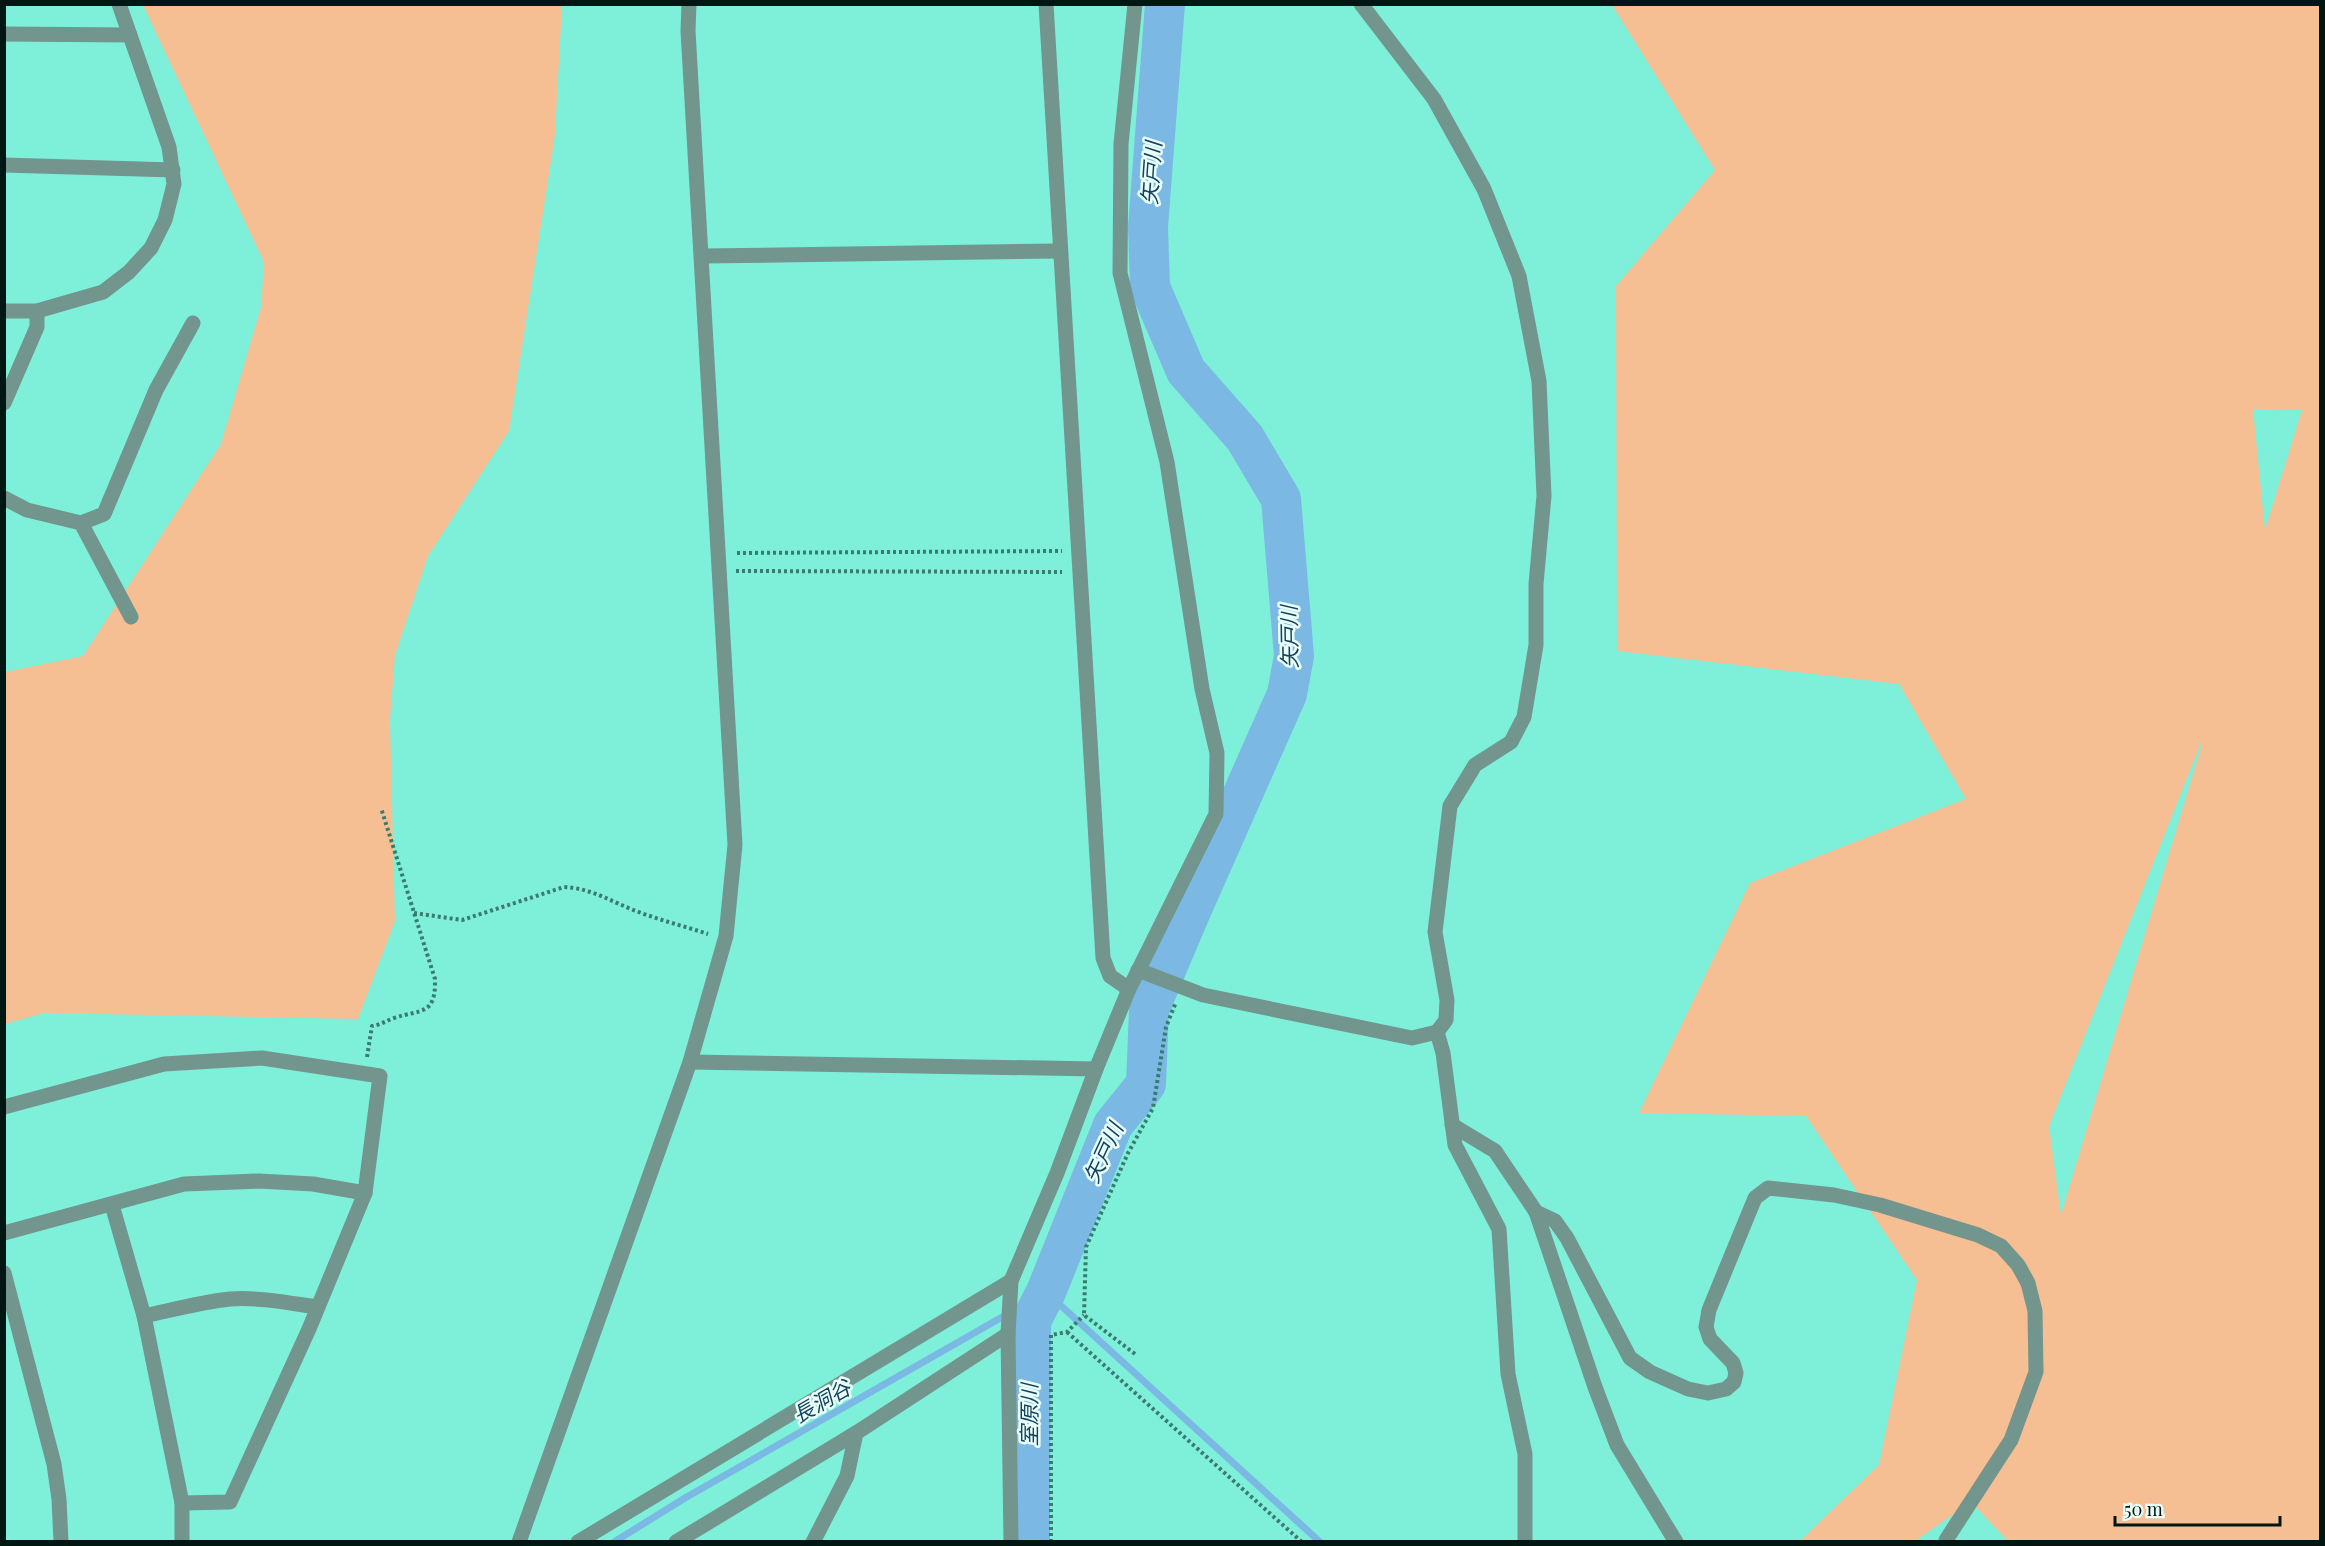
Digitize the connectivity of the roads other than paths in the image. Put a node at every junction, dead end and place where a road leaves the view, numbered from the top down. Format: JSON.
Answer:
{"nodes":[{"id":1,"x":119,"y":4,"type":"edge"},
{"id":2,"x":688,"y":4,"type":"edge"},
{"id":3,"x":1046,"y":4,"type":"edge"},
{"id":4,"x":1135,"y":4,"type":"edge"},
{"id":5,"x":1361,"y":4,"type":"edge"},
{"id":6,"x":4,"y":33,"type":"edge"},
{"id":7,"x":130,"y":34,"type":"junction"},
{"id":8,"x":4,"y":165,"type":"edge"},
{"id":9,"x":173,"y":170,"type":"junction"},
{"id":10,"x":1060,"y":251,"type":"junction"},
{"id":11,"x":702,"y":256,"type":"junction"},
{"id":12,"x":4,"y":311,"type":"edge"},
{"id":13,"x":37,"y":311,"type":"junction"},
{"id":14,"x":193,"y":323,"type":"dead end"},
{"id":15,"x":4,"y":404,"type":"edge"},
{"id":16,"x":4,"y":498,"type":"edge"},
{"id":17,"x":81,"y":523,"type":"junction"},
{"id":18,"x":131,"y":617,"type":"dead end"},
{"id":19,"x":1138,"y":970,"type":"junction"},
{"id":20,"x":1129,"y":989,"type":"junction"},
{"id":21,"x":1437,"y":1032,"type":"junction"},
{"id":22,"x":690,"y":1062,"type":"junction"},
{"id":23,"x":1096,"y":1069,"type":"junction"},
{"id":24,"x":4,"y":1107,"type":"edge"},
{"id":25,"x":1452,"y":1125,"type":"junction"},
{"id":26,"x":365,"y":1192,"type":"junction"},
{"id":27,"x":112,"y":1205,"type":"junction"},
{"id":28,"x":1536,"y":1212,"type":"junction"},
{"id":29,"x":4,"y":1233,"type":"edge"},
{"id":30,"x":4,"y":1273,"type":"edge"},
{"id":31,"x":1011,"y":1281,"type":"junction"},
{"id":32,"x":317,"y":1307,"type":"junction"},
{"id":33,"x":144,"y":1317,"type":"junction"},
{"id":34,"x":1008,"y":1334,"type":"junction"},
{"id":35,"x":856,"y":1433,"type":"junction"},
{"id":36,"x":182,"y":1503,"type":"junction"},
{"id":37,"x":1946,"y":1540,"type":"dead end"},
{"id":38,"x":61,"y":1542,"type":"edge"},
{"id":39,"x":182,"y":1542,"type":"edge"},
{"id":40,"x":519,"y":1542,"type":"edge"},
{"id":41,"x":578,"y":1542,"type":"edge"},
{"id":42,"x":676,"y":1542,"type":"edge"},
{"id":43,"x":813,"y":1542,"type":"edge"},
{"id":44,"x":1011,"y":1542,"type":"edge"},
{"id":45,"x":1525,"y":1542,"type":"edge"},
{"id":46,"x":1676,"y":1542,"type":"edge"}],
"edges":[{"from":1,"to":7,"type":"street"},
{"from":2,"to":11,"type":"street"},
{"from":3,"to":10,"type":"street"},
{"from":4,"to":19,"type":"street"},
{"from":5,"to":21,"type":"street"},
{"from":6,"to":7,"type":"street"},
{"from":7,"to":9,"type":"street"},
{"from":8,"to":9,"type":"street"},
{"from":9,"to":13,"type":"street"},
{"from":10,"to":11,"type":"street"},
{"from":10,"to":20,"type":"street"},
{"from":11,"to":22,"type":"street"},
{"from":12,"to":13,"type":"street"},
{"from":13,"to":15,"type":"street"},
{"from":14,"to":17,"type":"street"},
{"from":16,"to":17,"type":"street"},
{"from":17,"to":18,"type":"street"},
{"from":19,"to":20,"type":"street"},
{"from":19,"to":21,"type":"street"},
{"from":20,"to":23,"type":"street"},
{"from":21,"to":25,"type":"street"},
{"from":22,"to":23,"type":"street"},
{"from":22,"to":40,"type":"street"},
{"from":23,"to":31,"type":"street"},
{"from":24,"to":26,"type":"street"},
{"from":25,"to":28,"type":"street"},
{"from":25,"to":45,"type":"street"},
{"from":26,"to":27,"type":"street"},
{"from":26,"to":32,"type":"street"},
{"from":27,"to":29,"type":"street"},
{"from":27,"to":33,"type":"street"},
{"from":28,"to":37,"type":"street"},
{"from":28,"to":46,"type":"street"},
{"from":30,"to":38,"type":"street"},
{"from":31,"to":34,"type":"street"},
{"from":31,"to":41,"type":"street"},
{"from":32,"to":33,"type":"street"},
{"from":32,"to":36,"type":"street"},
{"from":33,"to":36,"type":"street"},
{"from":34,"to":35,"type":"street"},
{"from":34,"to":44,"type":"street"},
{"from":35,"to":42,"type":"street"},
{"from":35,"to":43,"type":"street"},
{"from":36,"to":39,"type":"street"}]}
